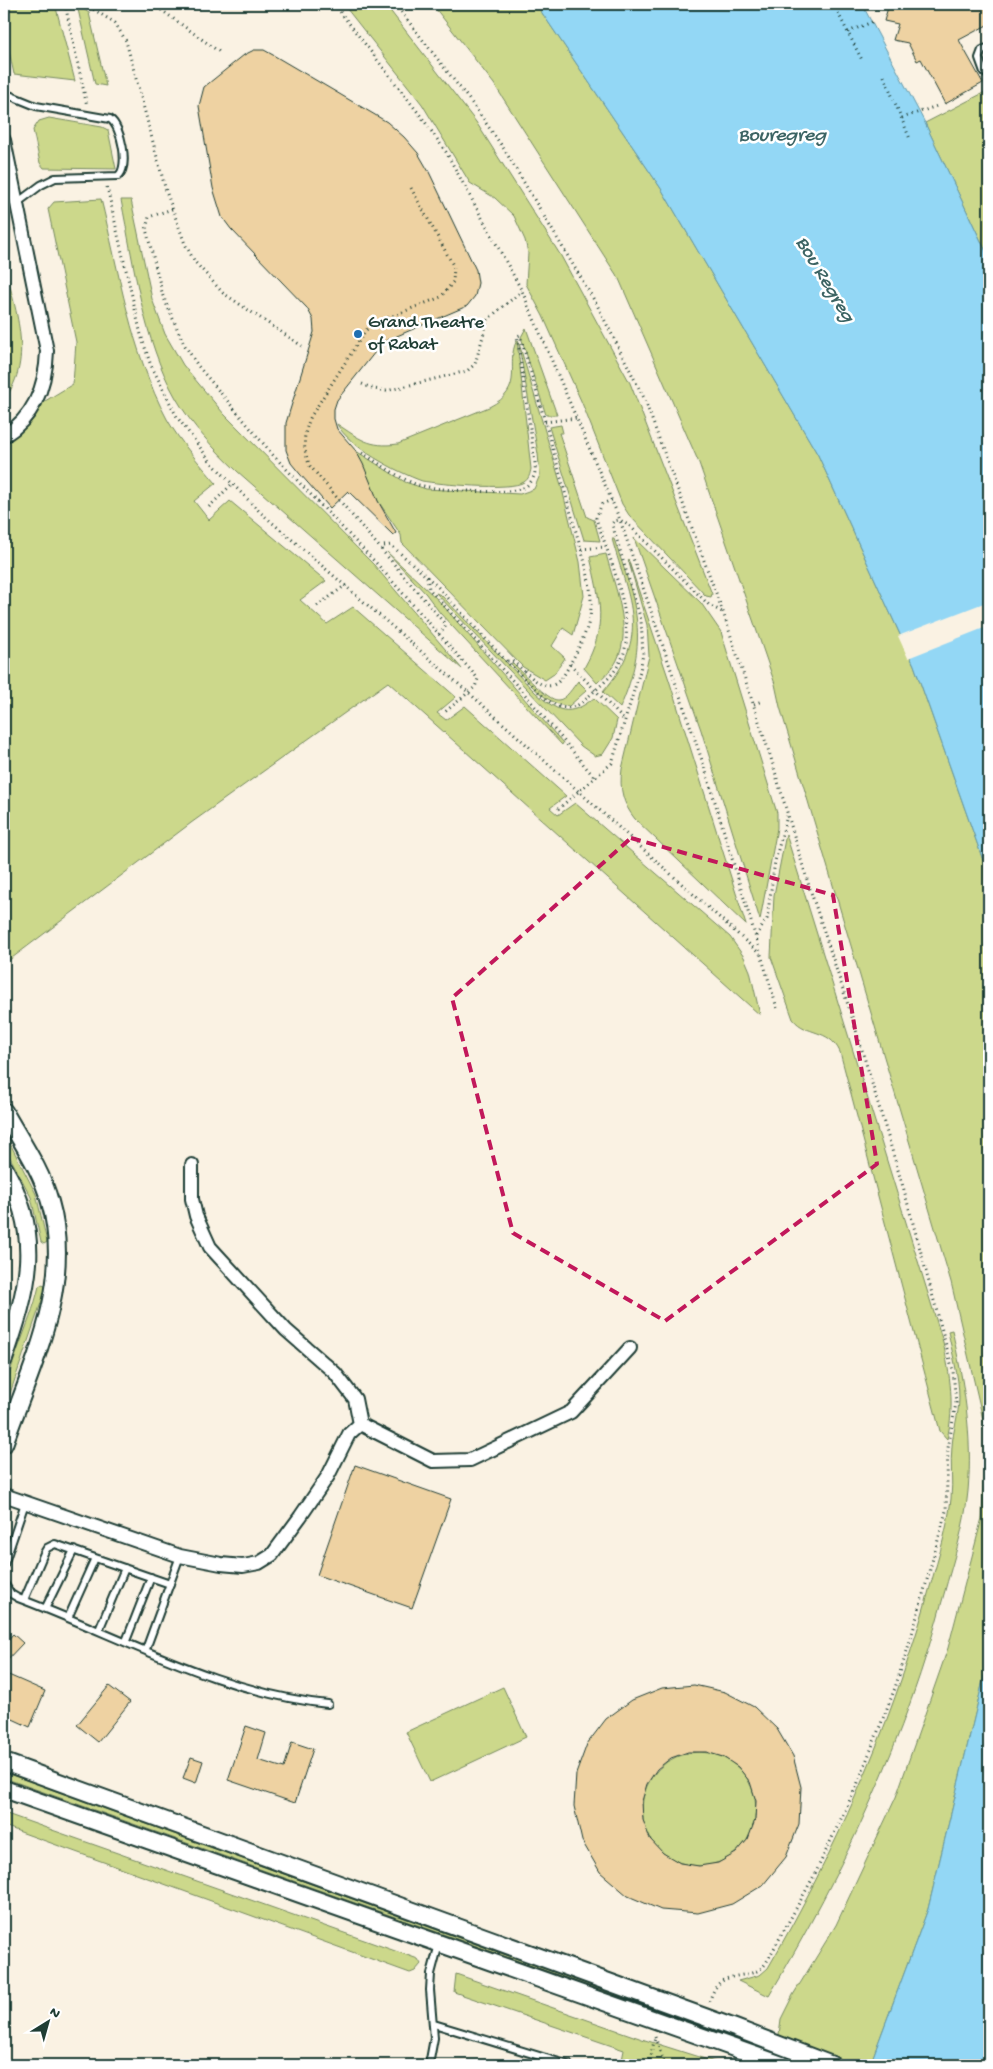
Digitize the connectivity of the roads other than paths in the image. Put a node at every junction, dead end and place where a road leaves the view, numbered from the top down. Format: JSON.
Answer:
{"nodes":[{"id":1,"x":989,"y":47,"type":"edge"},
{"id":2,"x":989,"y":76,"type":"edge"},
{"id":3,"x":4,"y":93,"type":"edge"},
{"id":4,"x":4,"y":140,"type":"edge"},
{"id":5,"x":17,"y":203,"type":"junction"},
{"id":6,"x":4,"y":436,"type":"edge"},
{"id":7,"x":4,"y":1111,"type":"edge"},
{"id":8,"x":192,"y":1165,"type":"dead end"},
{"id":9,"x":4,"y":1168,"type":"edge"},
{"id":10,"x":29,"y":1268,"type":"junction"},
{"id":11,"x":58,"y":1268,"type":"junction"},
{"id":12,"x":630,"y":1348,"type":"dead end"},
{"id":13,"x":4,"y":1358,"type":"edge"},
{"id":14,"x":360,"y":1424,"type":"junction"},
{"id":15,"x":4,"y":1444,"type":"edge"},
{"id":16,"x":4,"y":1495,"type":"edge"},
{"id":17,"x":25,"y":1503,"type":"junction"},
{"id":18,"x":74,"y":1550,"type":"junction"},
{"id":19,"x":180,"y":1556,"type":"junction"},
{"id":20,"x":95,"y":1558,"type":"junction"},
{"id":21,"x":4,"y":1565,"type":"edge"},
{"id":22,"x":125,"y":1568,"type":"junction"},
{"id":23,"x":151,"y":1577,"type":"junction"},
{"id":24,"x":4,"y":1583,"type":"edge"},
{"id":25,"x":170,"y":1584,"type":"junction"},
{"id":26,"x":24,"y":1600,"type":"junction"},
{"id":27,"x":45,"y":1609,"type":"junction"},
{"id":28,"x":68,"y":1618,"type":"junction"},
{"id":29,"x":99,"y":1630,"type":"junction"},
{"id":30,"x":126,"y":1641,"type":"junction"},
{"id":31,"x":146,"y":1649,"type":"junction"},
{"id":32,"x":328,"y":1704,"type":"dead end"},
{"id":33,"x":4,"y":1762,"type":"edge"},
{"id":34,"x":4,"y":1789,"type":"edge"},
{"id":35,"x":440,"y":1943,"type":"junction"},
{"id":36,"x":434,"y":2024,"type":"junction"},
{"id":37,"x":430,"y":2065,"type":"edge"},
{"id":38,"x":569,"y":2065,"type":"edge"},
{"id":39,"x":782,"y":2065,"type":"edge"},
{"id":40,"x":832,"y":2065,"type":"edge"}],
"edges":[{"from":1,"to":2,"type":"lane"},
{"from":3,"to":5,"type":"lane"},
{"from":4,"to":5,"type":"street"},
{"from":5,"to":6,"type":"street"},
{"from":7,"to":11,"type":"street"},
{"from":8,"to":14,"type":"street"},
{"from":9,"to":10,"type":"street"},
{"from":10,"to":11,"type":"street"},
{"from":10,"to":13,"type":"street"},
{"from":11,"to":15,"type":"street"},
{"from":12,"to":14,"type":"street"},
{"from":14,"to":19,"type":"street"},
{"from":16,"to":17,"type":"street"},
{"from":17,"to":19,"type":"street"},
{"from":17,"to":21,"type":"lane"},
{"from":18,"to":20,"type":"lane"},
{"from":18,"to":26,"type":"lane"},
{"from":18,"to":27,"type":"lane"},
{"from":19,"to":25,"type":"lane"},
{"from":20,"to":22,"type":"lane"},
{"from":20,"to":28,"type":"lane"},
{"from":22,"to":23,"type":"lane"},
{"from":22,"to":29,"type":"lane"},
{"from":23,"to":25,"type":"lane"},
{"from":23,"to":30,"type":"lane"},
{"from":24,"to":26,"type":"lane"},
{"from":25,"to":31,"type":"lane"},
{"from":26,"to":27,"type":"lane"},
{"from":27,"to":28,"type":"lane"},
{"from":28,"to":29,"type":"lane"},
{"from":29,"to":30,"type":"lane"},
{"from":30,"to":31,"type":"lane"},
{"from":31,"to":32,"type":"lane"},
{"from":33,"to":40,"type":"street"},
{"from":34,"to":35,"type":"street"},
{"from":35,"to":36,"type":"lane"},
{"from":35,"to":39,"type":"street"},
{"from":36,"to":37,"type":"lane"},
{"from":36,"to":38,"type":"lane"}]}
